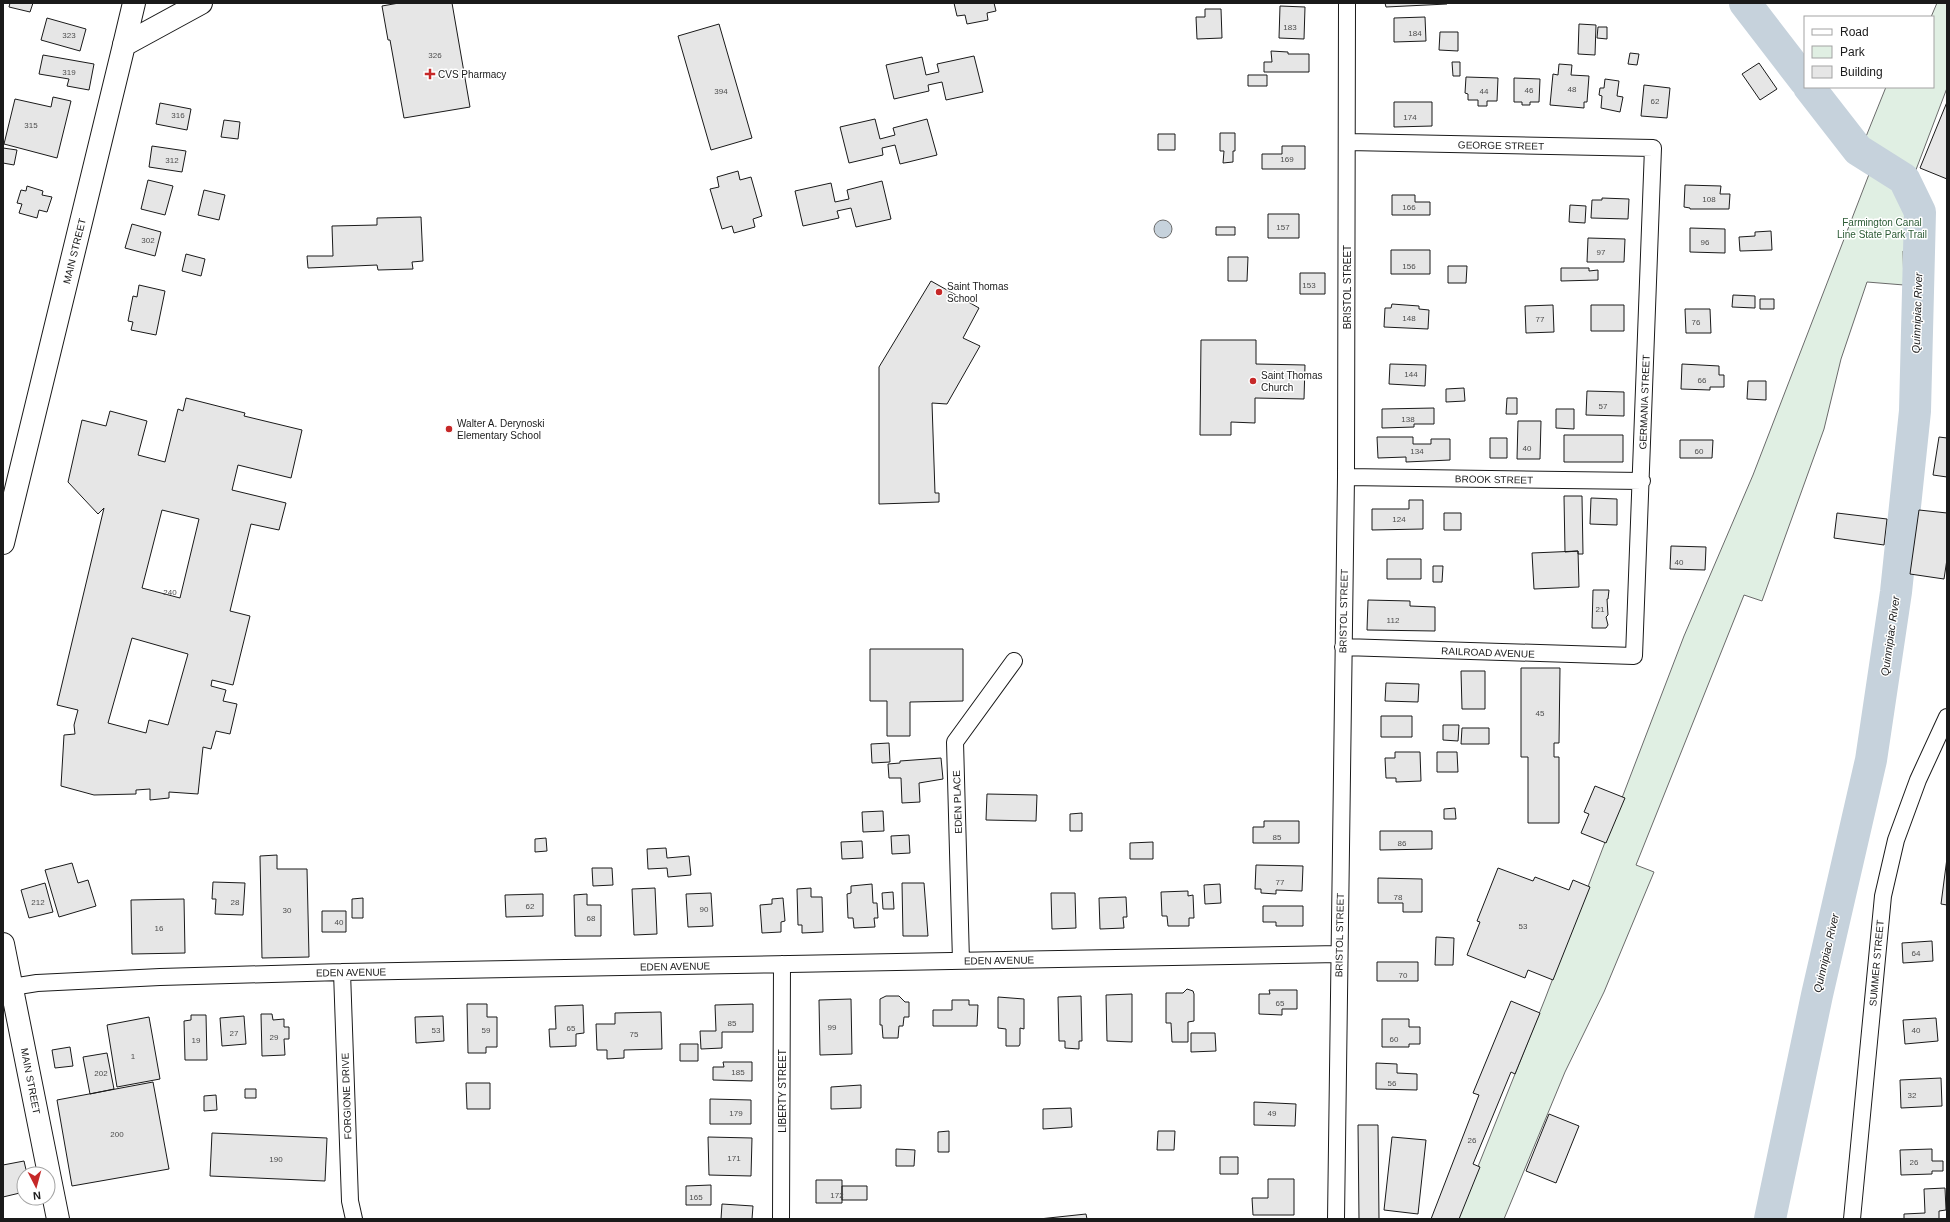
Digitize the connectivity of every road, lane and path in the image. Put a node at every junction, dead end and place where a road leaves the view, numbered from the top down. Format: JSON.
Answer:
{"nodes":[{"id":1,"x":134,"y":3,"type":"edge"},
{"id":2,"x":201,"y":3,"type":"edge"},
{"id":3,"x":1347,"y":3,"type":"edge"},
{"id":4,"x":124,"y":45,"type":"junction"},
{"id":5,"x":1348,"y":142,"type":"junction"},
{"id":6,"x":1653,"y":148,"type":"joint"},
{"id":7,"x":1346,"y":477,"type":"junction"},
{"id":8,"x":1642,"y":481,"type":"junction"},
{"id":9,"x":3,"y":543,"type":"edge"},
{"id":10,"x":1343,"y":647,"type":"junction"},
{"id":11,"x":1634,"y":656,"type":"joint"},
{"id":12,"x":1014,"y":661,"type":"dead end"},
{"id":13,"x":1947,"y":718,"type":"edge"},
{"id":14,"x":3,"y":944,"type":"edge"},
{"id":15,"x":1339,"y":954,"type":"junction"},
{"id":16,"x":961,"y":961,"type":"junction"},
{"id":17,"x":782,"y":964,"type":"junction"},
{"id":18,"x":342,"y":972,"type":"junction"},
{"id":19,"x":12,"y":987,"type":"junction"},
{"id":20,"x":58,"y":1219,"type":"edge"},
{"id":21,"x":354,"y":1219,"type":"edge"},
{"id":22,"x":781,"y":1219,"type":"edge"},
{"id":23,"x":1336,"y":1219,"type":"edge"},
{"id":24,"x":1852,"y":1219,"type":"edge"}],
"edges":[{"from":1,"to":4,"type":"main road","name":"MAIN STREET"},
{"from":2,"to":4,"type":"main road"},
{"from":3,"to":5,"type":"street","name":"BRISTOL STREET"},
{"from":4,"to":9,"type":"main road","name":"MAIN STREET"},
{"from":5,"to":6,"type":"street","name":"GEORGE STREET"},
{"from":5,"to":7,"type":"street","name":"BRISTOL STREET"},
{"from":6,"to":8,"type":"street","name":"GERMANIA STREET"},
{"from":7,"to":8,"type":"street","name":"BROOK STREET"},
{"from":7,"to":10,"type":"street","name":"BRISTOL STREET"},
{"from":8,"to":11,"type":"street","name":"GERMANIA STREET"},
{"from":10,"to":11,"type":"street","name":"RAILROAD AVENUE"},
{"from":10,"to":15,"type":"street","name":"BRISTOL STREET"},
{"from":12,"to":16,"type":"street","name":"EDEN PLACE"},
{"from":13,"to":24,"type":"street","name":"SUMMER STREET"},
{"from":14,"to":19,"type":"main road","name":"MAIN STREET"},
{"from":15,"to":16,"type":"street","name":"EDEN AVENUE"},
{"from":15,"to":23,"type":"street","name":"BRISTOL STREET"},
{"from":16,"to":17,"type":"street","name":"EDEN AVENUE"},
{"from":17,"to":18,"type":"street","name":"EDEN AVENUE"},
{"from":17,"to":22,"type":"street","name":"LIBERTY STREET"},
{"from":18,"to":19,"type":"street","name":"EDEN AVENUE"},
{"from":18,"to":21,"type":"street","name":"FORGIONE DRIVE"},
{"from":19,"to":20,"type":"main road","name":"MAIN STREET"}]}
